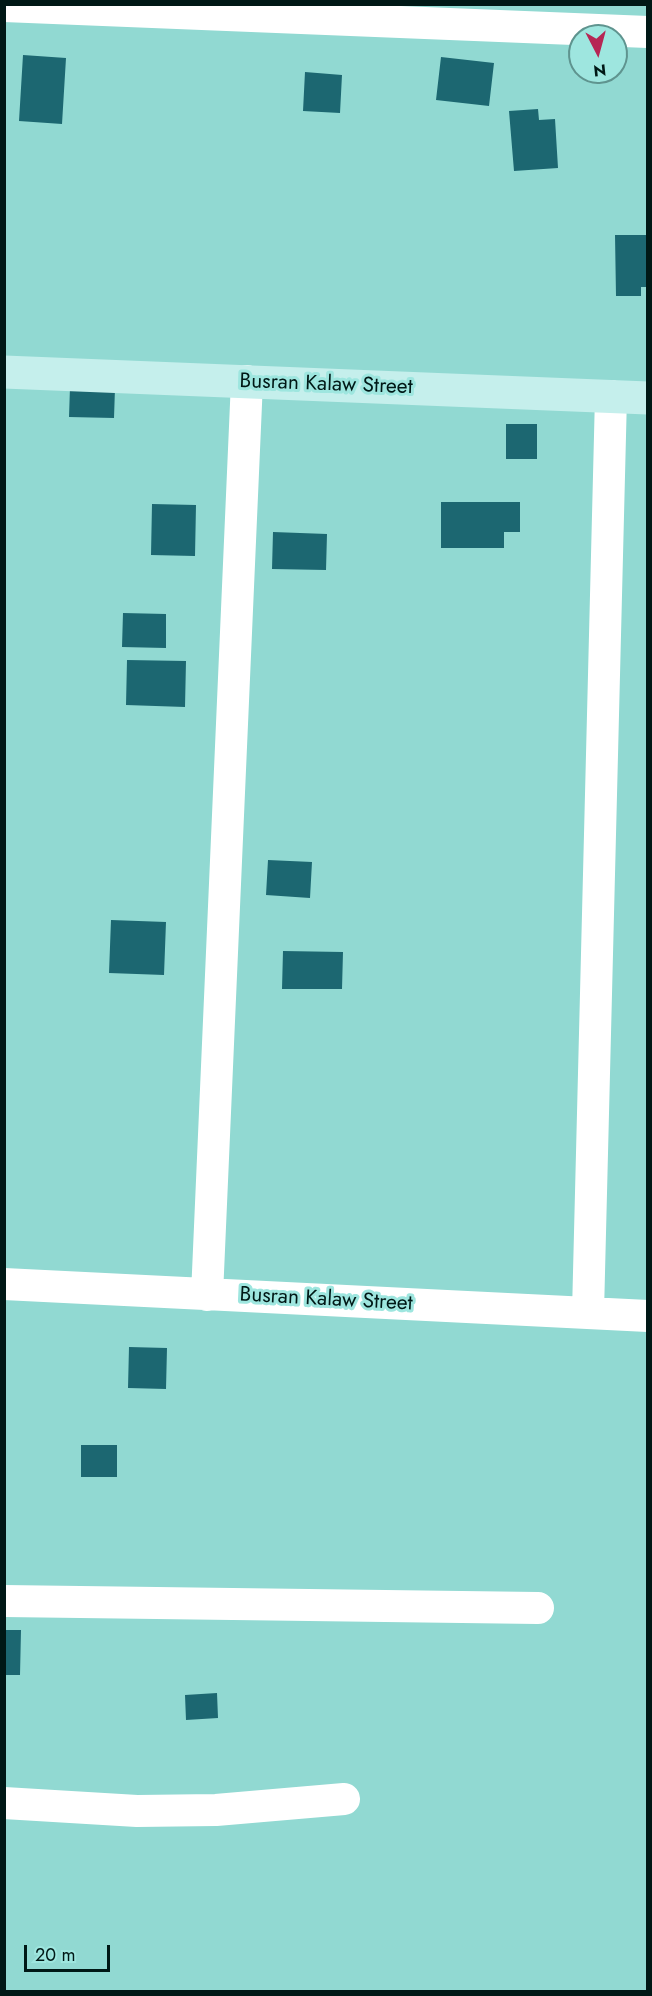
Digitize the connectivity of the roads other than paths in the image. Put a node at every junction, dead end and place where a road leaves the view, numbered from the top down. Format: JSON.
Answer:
{"nodes":[{"id":1,"x":4,"y":6,"type":"edge"},
{"id":2,"x":562,"y":17,"type":"edge"},
{"id":3,"x":648,"y":32,"type":"edge"},
{"id":4,"x":4,"y":372,"type":"edge"},
{"id":5,"x":247,"y":381,"type":"junction"},
{"id":6,"x":611,"y":396,"type":"junction"},
{"id":7,"x":648,"y":398,"type":"edge"},
{"id":8,"x":4,"y":1284,"type":"edge"},
{"id":9,"x":207,"y":1295,"type":"junction"},
{"id":10,"x":588,"y":1312,"type":"junction"},
{"id":11,"x":648,"y":1316,"type":"edge"},
{"id":12,"x":4,"y":1602,"type":"edge"},
{"id":13,"x":538,"y":1608,"type":"dead end"},
{"id":14,"x":344,"y":1799,"type":"dead end"},
{"id":15,"x":4,"y":1803,"type":"edge"}],
"edges":[{"from":1,"to":2,"type":"street"},
{"from":2,"to":3,"type":"street"},
{"from":4,"to":5,"type":"street","name":"Busran Kalaw Street"},
{"from":5,"to":6,"type":"street","name":"Busran Kalaw Street"},
{"from":5,"to":9,"type":"street"},
{"from":6,"to":7,"type":"street","name":"Busran Kalaw Street"},
{"from":6,"to":10,"type":"street"},
{"from":8,"to":9,"type":"street","name":"Busran Kalaw Street"},
{"from":9,"to":10,"type":"street","name":"Busran Kalaw Street"},
{"from":10,"to":11,"type":"street","name":"Busran Kalaw Street"},
{"from":12,"to":13,"type":"street"},
{"from":14,"to":15,"type":"street"}]}
